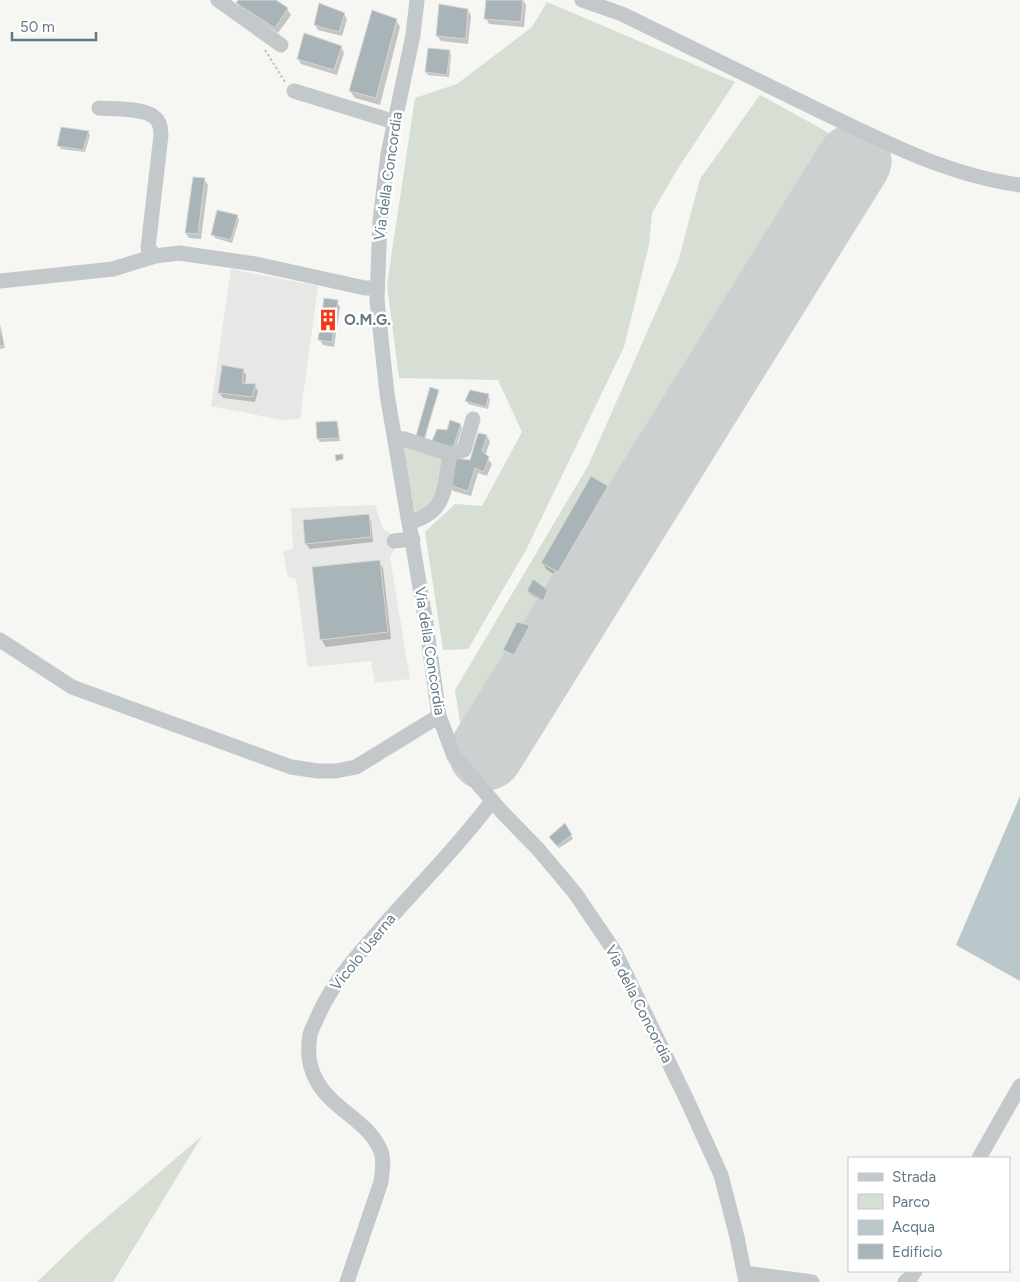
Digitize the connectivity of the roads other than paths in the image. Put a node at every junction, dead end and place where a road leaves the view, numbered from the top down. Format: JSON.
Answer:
{"nodes":[{"id":1,"x":218,"y":0,"type":"edge"},
{"id":2,"x":417,"y":0,"type":"edge"},
{"id":3,"x":582,"y":0,"type":"edge"},
{"id":4,"x":623,"y":7,"type":"edge"},
{"id":5,"x":281,"y":45,"type":"dead end"},
{"id":6,"x":294,"y":90,"type":"dead end"},
{"id":7,"x":99,"y":108,"type":"dead end"},
{"id":8,"x":395,"y":122,"type":"junction"},
{"id":9,"x":1020,"y":185,"type":"edge"},
{"id":10,"x":155,"y":256,"type":"junction"},
{"id":11,"x":0,"y":281,"type":"edge"},
{"id":12,"x":377,"y":288,"type":"junction"},
{"id":13,"x":474,"y":419,"type":"dead end"},
{"id":14,"x":395,"y":438,"type":"junction"},
{"id":15,"x":450,"y":454,"type":"junction"},
{"id":16,"x":410,"y":522,"type":"junction"},
{"id":17,"x":413,"y":539,"type":"junction"},
{"id":18,"x":394,"y":541,"type":"dead end"},
{"id":19,"x":0,"y":640,"type":"edge"},
{"id":20,"x":439,"y":716,"type":"junction"},
{"id":21,"x":492,"y":801,"type":"junction"},
{"id":22,"x":1020,"y":1086,"type":"edge"},
{"id":23,"x":980,"y":1157,"type":"edge"},
{"id":24,"x":914,"y":1272,"type":"edge"},
{"id":25,"x":746,"y":1277,"type":"edge"},
{"id":26,"x":347,"y":1282,"type":"edge"},
{"id":27,"x":812,"y":1282,"type":"edge"},
{"id":28,"x":905,"y":1282,"type":"edge"}],
"edges":[{"from":1,"to":5,"type":"street"},
{"from":2,"to":8,"type":"street","name":"Via della Concordia"},
{"from":3,"to":4,"type":"street"},
{"from":4,"to":9,"type":"street"},
{"from":6,"to":8,"type":"street"},
{"from":7,"to":10,"type":"street"},
{"from":8,"to":12,"type":"street","name":"Via della Concordia"},
{"from":10,"to":11,"type":"street"},
{"from":10,"to":12,"type":"street"},
{"from":12,"to":14,"type":"street","name":"Via della Concordia"},
{"from":13,"to":15,"type":"street"},
{"from":14,"to":15,"type":"street"},
{"from":14,"to":16,"type":"street","name":"Via della Concordia"},
{"from":15,"to":16,"type":"street"},
{"from":16,"to":17,"type":"street","name":"Via della Concordia"},
{"from":17,"to":18,"type":"street"},
{"from":17,"to":20,"type":"street","name":"Via della Concordia"},
{"from":19,"to":20,"type":"street"},
{"from":20,"to":21,"type":"street","name":"Via della Concordia"},
{"from":21,"to":25,"type":"street","name":"Via della Concordia"},
{"from":21,"to":26,"type":"street","name":"Vicolo Userna"},
{"from":22,"to":23,"type":"street"},
{"from":24,"to":28,"type":"street"},
{"from":25,"to":27,"type":"street","name":"Via della Concordia"}]}
